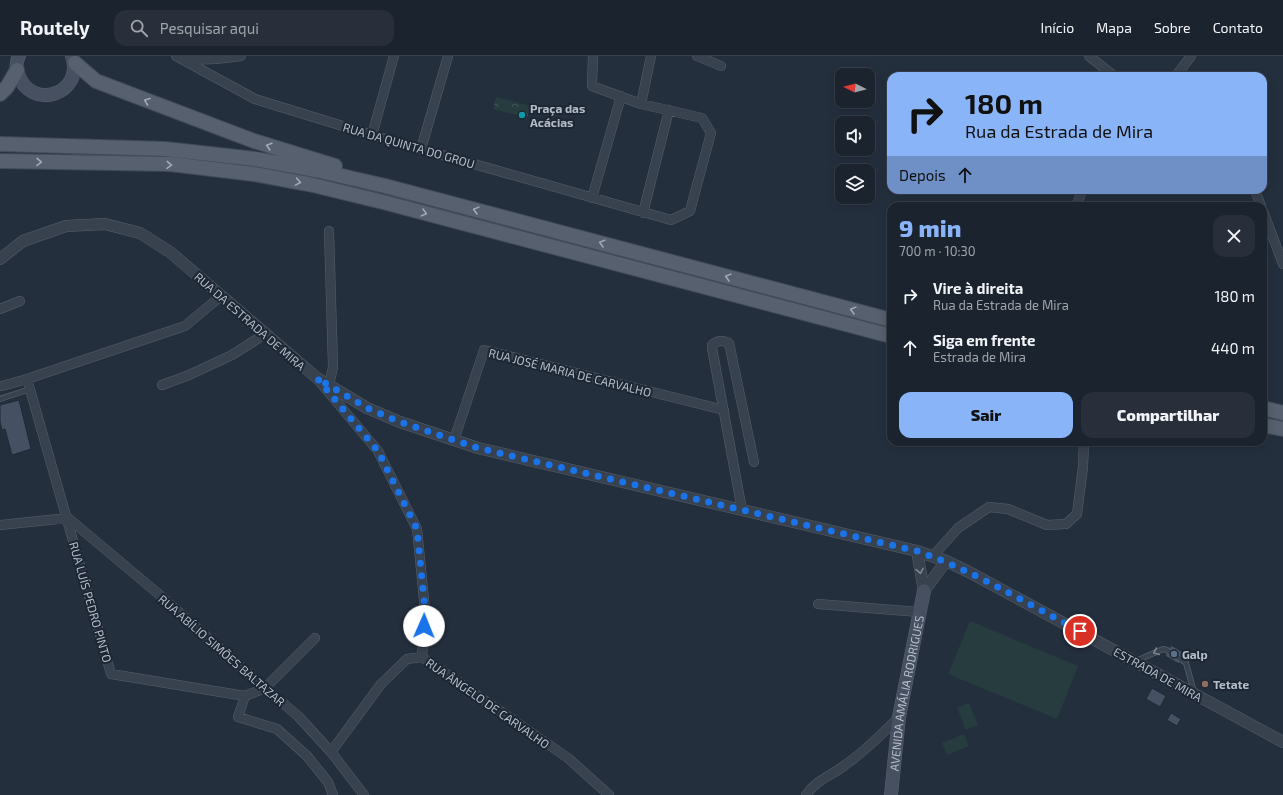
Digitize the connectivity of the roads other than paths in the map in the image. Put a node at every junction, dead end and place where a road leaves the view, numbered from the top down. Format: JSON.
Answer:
{"nodes":[{"id":1,"x":241,"y":56,"type":"edge"},
{"id":2,"x":394,"y":56,"type":"edge"},
{"id":3,"x":448,"y":56,"type":"edge"},
{"id":4,"x":592,"y":56,"type":"edge"},
{"id":5,"x":651,"y":56,"type":"edge"},
{"id":6,"x":697,"y":56,"type":"edge"},
{"id":7,"x":1089,"y":56,"type":"edge"},
{"id":8,"x":1190,"y":56,"type":"edge"},
{"id":9,"x":179,"y":58,"type":"edge"},
{"id":10,"x":18,"y":60,"type":"edge"},
{"id":11,"x":74,"y":60,"type":"edge"},
{"id":12,"x":721,"y":66,"type":"dead end"},
{"id":13,"x":1109,"y":72,"type":"edge"},
{"id":14,"x":1179,"y":72,"type":"edge"},
{"id":15,"x":0,"y":94,"type":"edge"},
{"id":16,"x":620,"y":96,"type":"junction"},
{"id":17,"x":641,"y":104,"type":"junction"},
{"id":18,"x":669,"y":110,"type":"junction"},
{"id":19,"x":372,"y":135,"type":"junction"},
{"id":20,"x":0,"y":144,"type":"edge"},
{"id":21,"x":421,"y":149,"type":"junction"},
{"id":22,"x":0,"y":161,"type":"edge"},
{"id":23,"x":385,"y":186,"type":"junction"},
{"id":24,"x":592,"y":198,"type":"junction"},
{"id":25,"x":643,"y":213,"type":"junction"},
{"id":26,"x":1267,"y":222,"type":"edge"},
{"id":27,"x":329,"y":231,"type":"dead end"},
{"id":28,"x":0,"y":260,"type":"edge"},
{"id":29,"x":1283,"y":264,"type":"edge"},
{"id":30,"x":221,"y":296,"type":"junction"},
{"id":31,"x":20,"y":301,"type":"dead end"},
{"id":32,"x":0,"y":309,"type":"edge"},
{"id":33,"x":887,"y":319,"type":"edge"},
{"id":34,"x":265,"y":334,"type":"junction"},
{"id":35,"x":887,"y":335,"type":"edge"},
{"id":36,"x":317,"y":378,"type":"junction"},
{"id":37,"x":27,"y":379,"type":"junction"},
{"id":38,"x":162,"y":385,"type":"dead end"},
{"id":39,"x":329,"y":385,"type":"junction"},
{"id":40,"x":0,"y":386,"type":"edge"},
{"id":41,"x":30,"y":389,"type":"junction"},
{"id":42,"x":0,"y":398,"type":"edge"},
{"id":43,"x":1267,"y":409,"type":"edge"},
{"id":44,"x":724,"y":410,"type":"junction"},
{"id":45,"x":1283,"y":412,"type":"edge"},
{"id":46,"x":1267,"y":426,"type":"edge"},
{"id":47,"x":1283,"y":429,"type":"edge"},
{"id":48,"x":454,"y":440,"type":"junction"},
{"id":49,"x":1084,"y":446,"type":"edge"},
{"id":50,"x":754,"y":462,"type":"dead end"},
{"id":51,"x":742,"y":510,"type":"junction"},
{"id":52,"x":68,"y":518,"type":"junction"},
{"id":53,"x":0,"y":526,"type":"edge"},
{"id":54,"x":917,"y":551,"type":"junction"},
{"id":55,"x":933,"y":556,"type":"junction"},
{"id":56,"x":946,"y":561,"type":"junction"},
{"id":57,"x":969,"y":572,"type":"joint"},
{"id":58,"x":924,"y":591,"type":"junction"},
{"id":59,"x":818,"y":604,"type":"dead end"},
{"id":60,"x":919,"y":612,"type":"junction"},
{"id":61,"x":316,"y":638,"type":"dead end"},
{"id":62,"x":422,"y":657,"type":"junction"},
{"id":63,"x":1135,"y":661,"type":"junction"},
{"id":64,"x":265,"y":688,"type":"junction"},
{"id":65,"x":1194,"y":694,"type":"junction"},
{"id":66,"x":245,"y":696,"type":"junction"},
{"id":67,"x":898,"y":717,"type":"junction"},
{"id":68,"x":1283,"y":742,"type":"edge"},
{"id":69,"x":331,"y":752,"type":"junction"},
{"id":70,"x":333,"y":795,"type":"edge"},
{"id":71,"x":364,"y":795,"type":"edge"},
{"id":72,"x":609,"y":795,"type":"edge"},
{"id":73,"x":806,"y":795,"type":"edge"},
{"id":74,"x":892,"y":795,"type":"edge"}],
"edges":[{"from":1,"to":9,"type":"street"},
{"from":2,"to":19,"type":"street"},
{"from":3,"to":21,"type":"street"},
{"from":4,"to":16,"type":"street","name":"RUA DA QUINTA DO GROU"},
{"from":5,"to":17,"type":"street"},
{"from":6,"to":12,"type":"street"},
{"from":7,"to":13,"type":"street"},
{"from":8,"to":14,"type":"street"},
{"from":9,"to":19,"type":"street","name":"RUA DA QUINTA DO GROU"},
{"from":10,"to":11,"type":"main road"},
{"from":10,"to":15,"type":"main road"},
{"from":23,"to":11,"type":"main road","one_way":true},
{"from":16,"to":17,"type":"street","name":"RUA DA QUINTA DO GROU"},
{"from":16,"to":24,"type":"street"},
{"from":17,"to":18,"type":"street","name":"RUA DA QUINTA DO GROU"},
{"from":18,"to":25,"type":"street"},
{"from":18,"to":25,"type":"street","name":"RUA DA QUINTA DO GROU"},
{"from":19,"to":21,"type":"street","name":"RUA DA QUINTA DO GROU"},
{"from":20,"to":23,"type":"main road"},
{"from":21,"to":24,"type":"street","name":"RUA DA QUINTA DO GROU"},
{"from":22,"to":35,"type":"main road","one_way":true},
{"from":33,"to":23,"type":"main road","one_way":true},
{"from":24,"to":25,"type":"street","name":"RUA DA QUINTA DO GROU"},
{"from":26,"to":29,"type":"street"},
{"from":27,"to":39,"type":"street"},
{"from":28,"to":30,"type":"street","name":"RUA DA ESTRADA DE MIRA"},
{"from":30,"to":34,"type":"street","name":"RUA DA ESTRADA DE MIRA"},
{"from":30,"to":37,"type":"street"},
{"from":31,"to":32,"type":"street"},
{"from":34,"to":36,"type":"street","name":"RUA DA ESTRADA DE MIRA"},
{"from":34,"to":38,"type":"street"},
{"from":36,"to":39,"type":"street","name":"RUA DA ESTRADA DE MIRA"},
{"from":36,"to":62,"type":"street","name":"RUA ÂNGELO DE CARVALHO"},
{"from":37,"to":40,"type":"street"},
{"from":37,"to":41,"type":"street","name":"RUA LUÍS PEDRO PINTO"},
{"from":39,"to":48,"type":"street","name":"RUA DA ESTRADA DE MIRA"},
{"from":41,"to":42,"type":"lane"},
{"from":41,"to":52,"type":"street","name":"RUA LUÍS PEDRO PINTO"},
{"from":43,"to":45,"type":"main road"},
{"from":44,"to":48,"type":"street","name":"RUA JOSÉ MARIA DE CARVALHO"},
{"from":44,"to":50,"type":"street"},
{"from":44,"to":51,"type":"street"},
{"from":46,"to":47,"type":"main road"},
{"from":48,"to":51,"type":"street","name":"RUA DA ESTRADA DE MIRA"},
{"from":49,"to":55,"type":"street"},
{"from":51,"to":54,"type":"street","name":"RUA DA ESTRADA DE MIRA"},
{"from":52,"to":53,"type":"street"},
{"from":52,"to":64,"type":"street","name":"RUA ABÍLIO SIMÕES BALTAZAR"},
{"from":52,"to":66,"type":"street","name":"RUA LUÍS PEDRO PINTO"},
{"from":54,"to":55,"type":"street","name":"RUA DA ESTRADA DE MIRA"},
{"from":54,"to":58,"type":"street","name":"AVENIDA AMÁLIA RODRIGUES","one_way":true},
{"from":55,"to":56,"type":"street","name":"RUA DA ESTRADA DE MIRA"},
{"from":56,"to":57,"type":"street","name":"RUA DA ESTRADA DE MIRA"},
{"from":56,"to":58,"type":"street","name":"AVENIDA AMÁLIA RODRIGUES"},
{"from":57,"to":63,"type":"street","name":"ESTRADA DE MIRA"},
{"from":58,"to":60,"type":"main road","name":"AVENIDA AMÁLIA RODRIGUES"},
{"from":59,"to":60,"type":"street"},
{"from":60,"to":67,"type":"main road","name":"AVENIDA AMÁLIA RODRIGUES"},
{"from":61,"to":64,"type":"street"},
{"from":62,"to":69,"type":"street"},
{"from":62,"to":72,"type":"street","name":"RUA ÂNGELO DE CARVALHO"},
{"from":63,"to":65,"type":"street","name":"ESTRADA DE MIRA"},
{"from":65,"to":63,"type":"lane","one_way":true},
{"from":64,"to":66,"type":"street"},
{"from":64,"to":69,"type":"street","name":"RUA ABÍLIO SIMÕES BALTAZAR"},
{"from":65,"to":68,"type":"street","name":"ESTRADA DE MIRA"},
{"from":66,"to":70,"type":"street"},
{"from":67,"to":73,"type":"street"},
{"from":67,"to":74,"type":"main road","name":"AVENIDA AMÁLIA RODRIGUES"},
{"from":69,"to":71,"type":"street","name":"RUA ABÍLIO SIMÕES BALTAZAR"}]}
